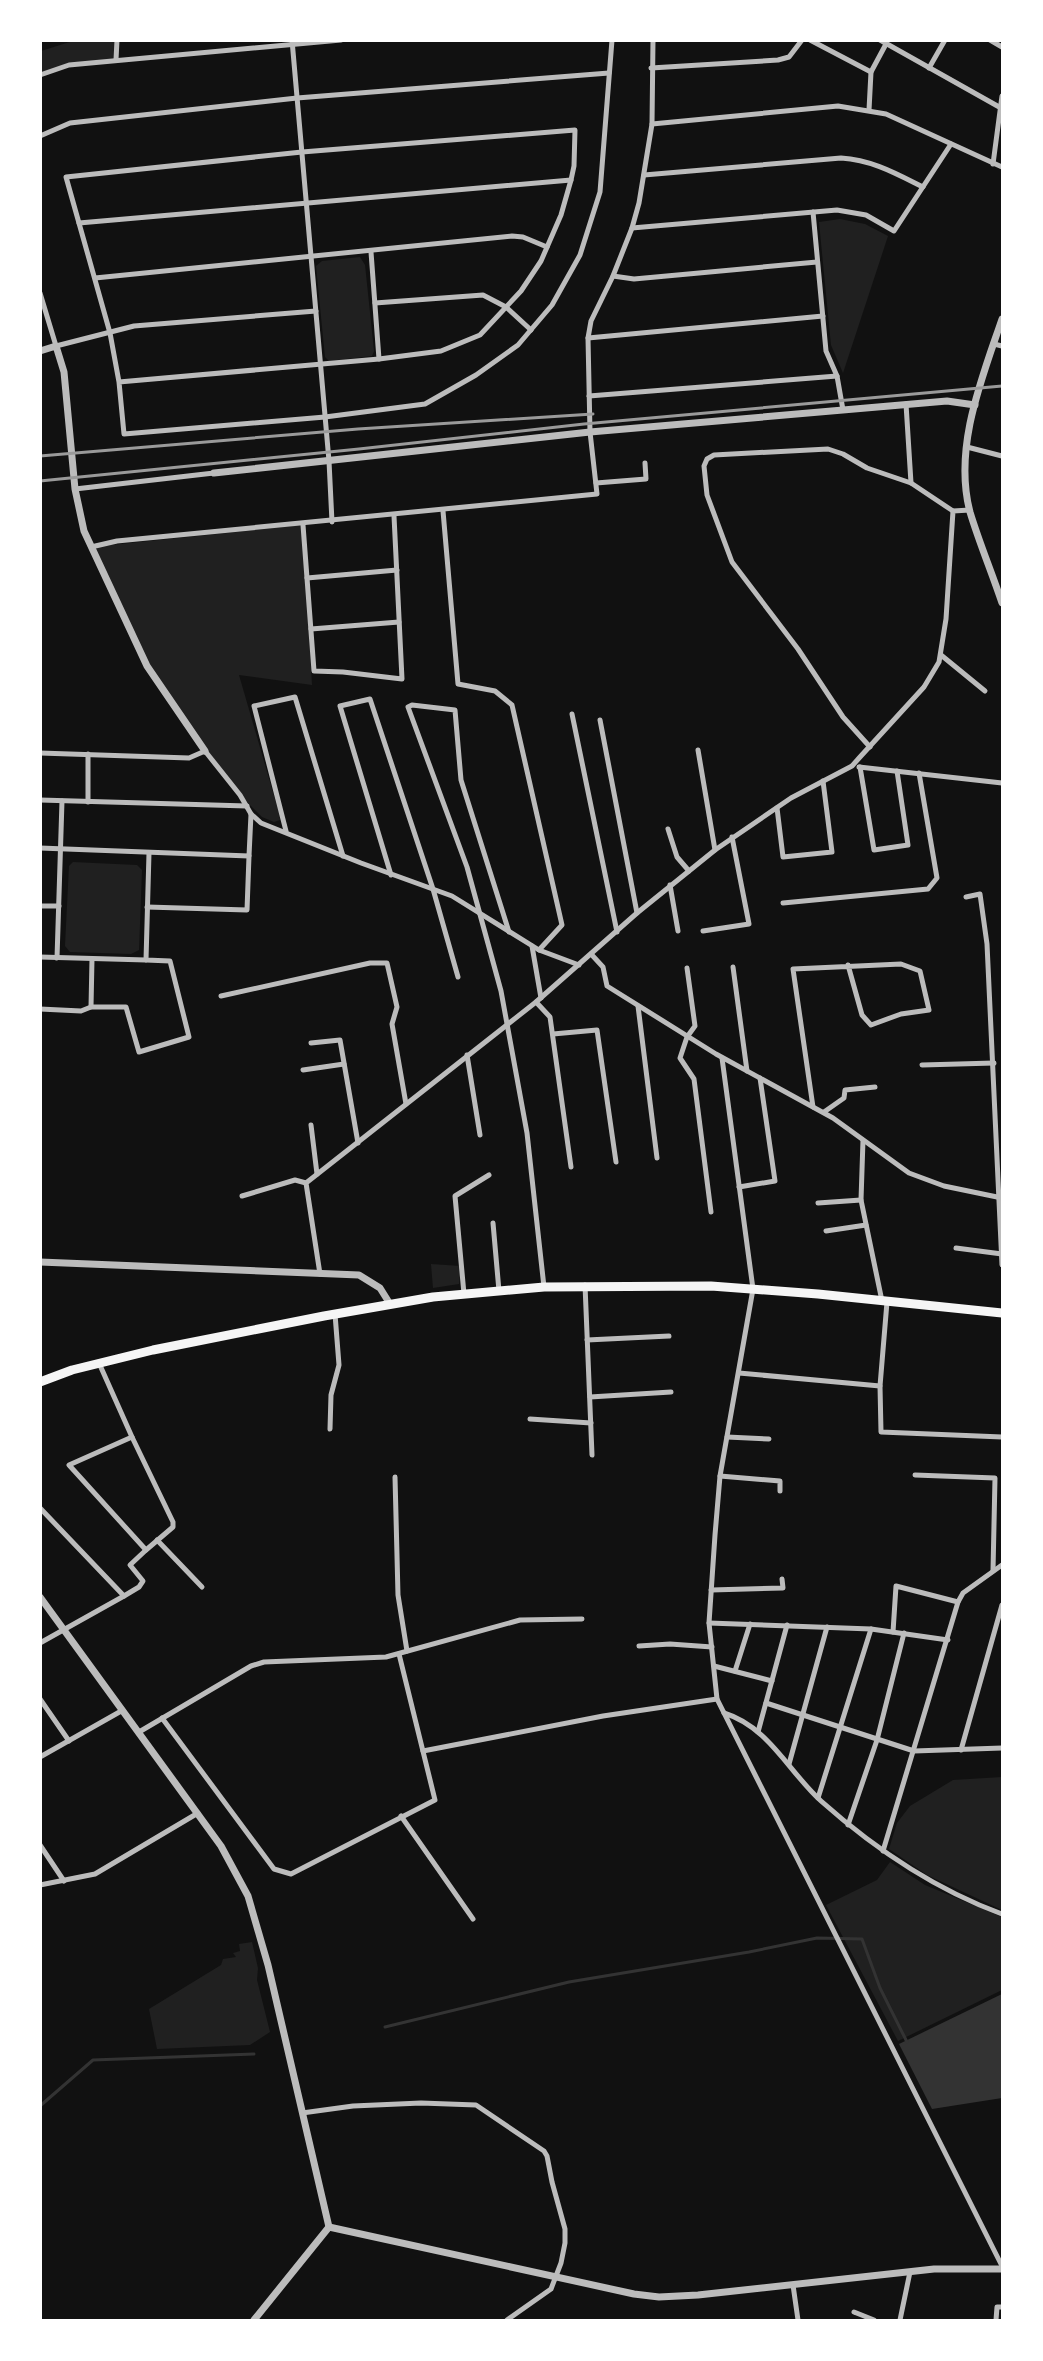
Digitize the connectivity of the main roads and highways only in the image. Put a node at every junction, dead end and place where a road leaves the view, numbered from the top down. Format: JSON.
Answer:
{"nodes":[{"id":1,"x":1002,"y":1313,"type":"edge"},
{"id":2,"x":40,"y":1382,"type":"edge"}],
"edges":[{"from":1,"to":2,"type":"highway"}]}
